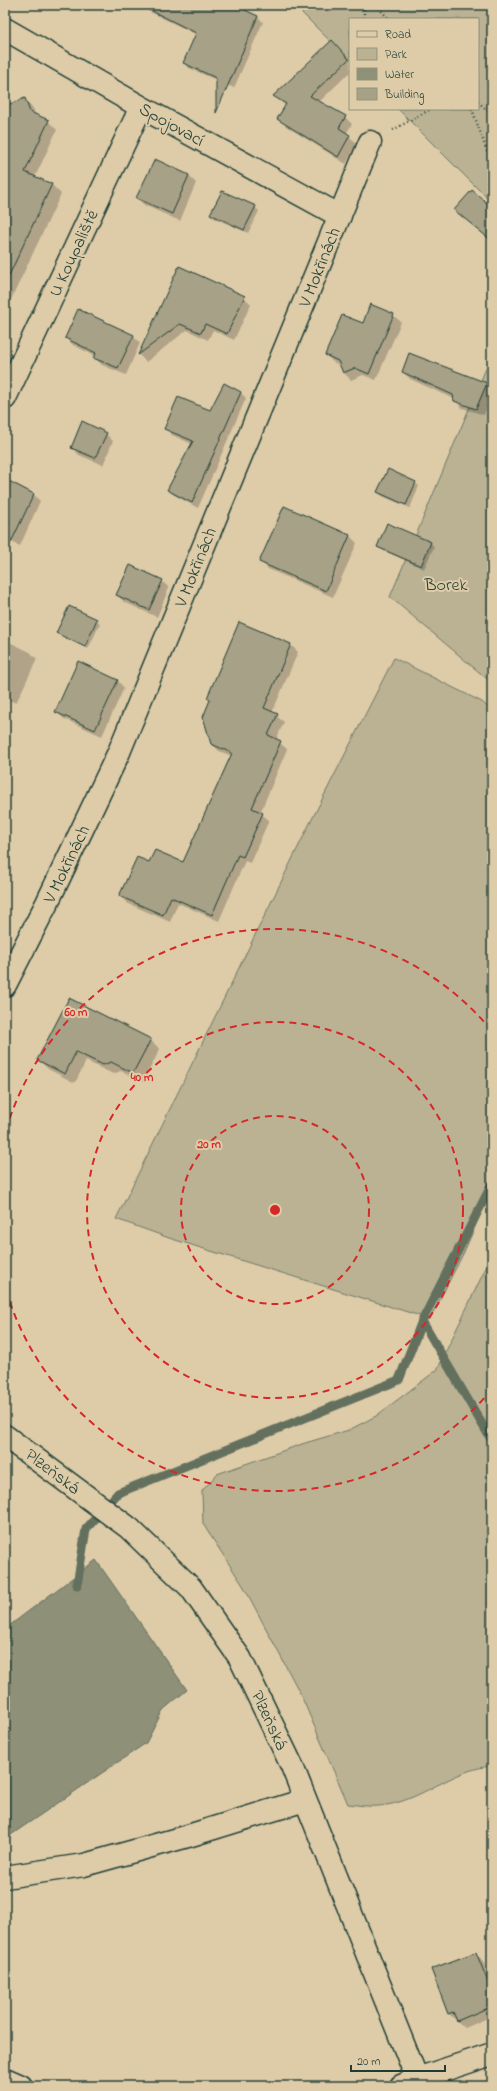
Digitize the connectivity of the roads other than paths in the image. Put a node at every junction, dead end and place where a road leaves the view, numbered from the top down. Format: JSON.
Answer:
{"nodes":[{"id":1,"x":5,"y":29,"type":"edge"},
{"id":2,"x":141,"y":107,"type":"junction"},
{"id":3,"x":370,"y":142,"type":"road end"},
{"id":4,"x":340,"y":216,"type":"junction"},
{"id":5,"x":5,"y":398,"type":"edge"},
{"id":6,"x":5,"y":985,"type":"edge"},
{"id":7,"x":5,"y":1436,"type":"edge"},
{"id":8,"x":305,"y":1800,"type":"junction"},
{"id":9,"x":5,"y":1876,"type":"edge"},
{"id":10,"x":492,"y":2054,"type":"edge"},
{"id":11,"x":5,"y":2079,"type":"edge"},
{"id":12,"x":412,"y":2084,"type":"edge"},
{"id":13,"x":21,"y":2086,"type":"edge"}],
"edges":[{"from":1,"to":2,"type":"street","name":"Spojovací"},
{"from":2,"to":4,"type":"street","name":"Spojovací"},
{"from":2,"to":5,"type":"street","name":"U Koupaliště"},
{"from":3,"to":4,"type":"street","name":"V Mokřinách"},
{"from":4,"to":6,"type":"street","name":"V Mokřinách"},
{"from":7,"to":8,"type":"street","name":"Plzeňská"},
{"from":8,"to":9,"type":"street"},
{"from":8,"to":12,"type":"street","name":"Plzeňská"},
{"from":10,"to":12,"type":"street"},
{"from":11,"to":13,"type":"street"}]}
